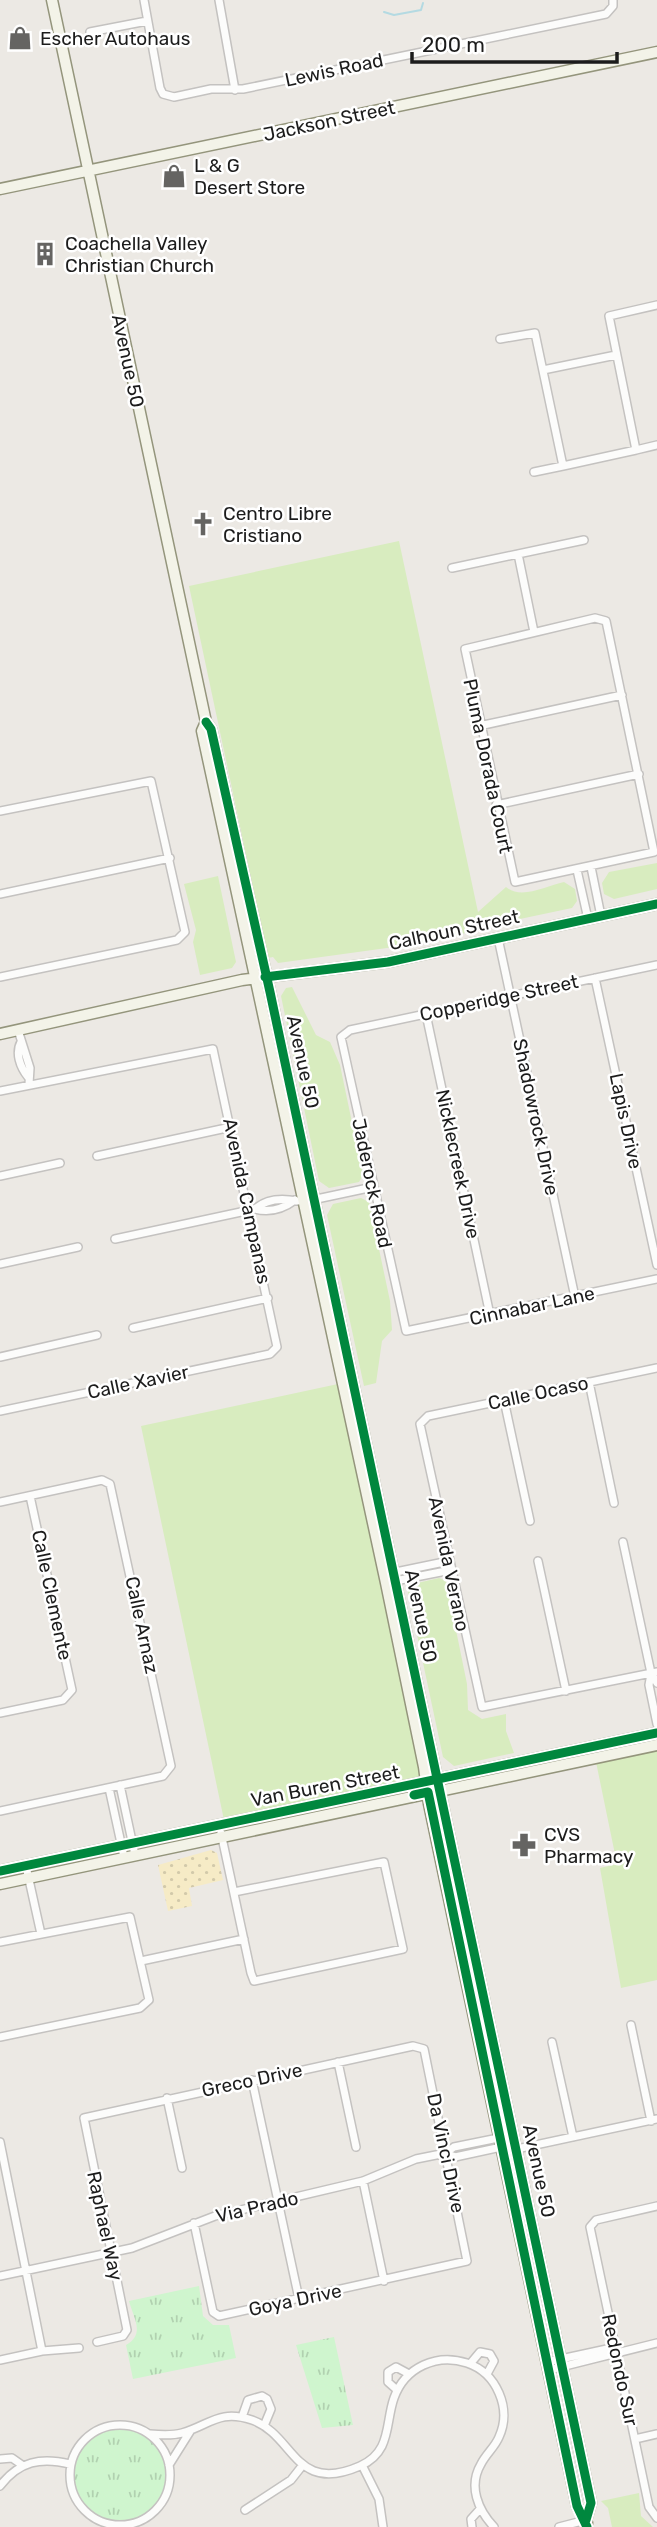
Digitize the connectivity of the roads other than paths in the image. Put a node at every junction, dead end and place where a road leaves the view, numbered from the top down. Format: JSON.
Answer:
{"nodes":[{"id":1,"x":52,"y":0,"type":"edge"},
{"id":2,"x":144,"y":0,"type":"edge"},
{"id":3,"x":219,"y":0,"type":"edge"},
{"id":4,"x":613,"y":0,"type":"edge"},
{"id":5,"x":147,"y":21,"type":"junction"},
{"id":6,"x":90,"y":32,"type":"dead end"},
{"id":7,"x":657,"y":52,"type":"edge"},
{"id":8,"x":235,"y":90,"type":"junction"},
{"id":9,"x":89,"y":171,"type":"junction"},
{"id":10,"x":0,"y":189,"type":"edge"},
{"id":11,"x":657,"y":305,"type":"edge"},
{"id":12,"x":500,"y":339,"type":"dead end"},
{"id":13,"x":616,"y":355,"type":"junction"},
{"id":14,"x":543,"y":370,"type":"junction"},
{"id":15,"x":657,"y":445,"type":"edge"},
{"id":16,"x":636,"y":450,"type":"junction"},
{"id":17,"x":563,"y":466,"type":"junction"},
{"id":18,"x":534,"y":472,"type":"dead end"},
{"id":19,"x":583,"y":540,"type":"dead end"},
{"id":20,"x":518,"y":554,"type":"junction"},
{"id":21,"x":452,"y":568,"type":"dead end"},
{"id":22,"x":534,"y":632,"type":"junction"},
{"id":23,"x":622,"y":695,"type":"junction"},
{"id":24,"x":480,"y":726,"type":"junction"},
{"id":25,"x":639,"y":774,"type":"junction"},
{"id":26,"x":496,"y":805,"type":"junction"},
{"id":27,"x":0,"y":811,"type":"edge"},
{"id":28,"x":170,"y":858,"type":"junction"},
{"id":29,"x":591,"y":867,"type":"junction"},
{"id":30,"x":577,"y":870,"type":"junction"},
{"id":31,"x":0,"y":894,"type":"edge"},
{"id":32,"x":657,"y":904,"type":"edge"},
{"id":33,"x":601,"y":916,"type":"junction"},
{"id":34,"x":588,"y":919,"type":"junction"},
{"id":35,"x":498,"y":938,"type":"junction"},
{"id":36,"x":657,"y":965,"type":"edge"},
{"id":37,"x":0,"y":977,"type":"edge"},
{"id":38,"x":260,"y":978,"type":"junction"},
{"id":39,"x":596,"y":978,"type":"junction"},
{"id":40,"x":510,"y":996,"type":"junction"},
{"id":41,"x":426,"y":1014,"type":"junction"},
{"id":42,"x":18,"y":1030,"type":"junction"},
{"id":43,"x":0,"y":1034,"type":"edge"},
{"id":44,"x":342,"y":1034,"type":"joint"},
{"id":45,"x":29,"y":1081,"type":"junction"},
{"id":46,"x":0,"y":1091,"type":"edge"},
{"id":47,"x":231,"y":1127,"type":"junction"},
{"id":48,"x":97,"y":1156,"type":"dead end"},
{"id":49,"x":60,"y":1163,"type":"dead end"},
{"id":50,"x":0,"y":1176,"type":"edge"},
{"id":51,"x":373,"y":1187,"type":"junction"},
{"id":52,"x":314,"y":1199,"type":"junction"},
{"id":53,"x":299,"y":1201,"type":"junction"},
{"id":54,"x":252,"y":1210,"type":"junction"},
{"id":55,"x":115,"y":1239,"type":"dead end"},
{"id":56,"x":78,"y":1247,"type":"dead end"},
{"id":57,"x":0,"y":1264,"type":"edge"},
{"id":58,"x":657,"y":1265,"type":"edge"},
{"id":59,"x":657,"y":1279,"type":"edge"},
{"id":60,"x":575,"y":1297,"type":"junction"},
{"id":61,"x":268,"y":1298,"type":"junction"},
{"id":62,"x":490,"y":1315,"type":"junction"},
{"id":63,"x":133,"y":1328,"type":"dead end"},
{"id":64,"x":406,"y":1331,"type":"joint"},
{"id":65,"x":97,"y":1335,"type":"dead end"},
{"id":66,"x":275,"y":1352,"type":"joint"},
{"id":67,"x":0,"y":1357,"type":"edge"},
{"id":68,"x":657,"y":1368,"type":"edge"},
{"id":69,"x":589,"y":1382,"type":"junction"},
{"id":70,"x":504,"y":1400,"type":"junction"},
{"id":71,"x":0,"y":1411,"type":"edge"},
{"id":72,"x":421,"y":1421,"type":"joint"},
{"id":73,"x":30,"y":1496,"type":"junction"},
{"id":74,"x":0,"y":1502,"type":"edge"},
{"id":75,"x":614,"y":1503,"type":"dead end"},
{"id":76,"x":530,"y":1521,"type":"dead end"},
{"id":77,"x":622,"y":1542,"type":"dead end"},
{"id":78,"x":538,"y":1562,"type":"dead end"},
{"id":79,"x":450,"y":1565,"type":"junction"},
{"id":80,"x":390,"y":1578,"type":"junction"},
{"id":81,"x":654,"y":1672,"type":"edge"},
{"id":82,"x":657,"y":1683,"type":"edge"},
{"id":83,"x":566,"y":1691,"type":"junction"},
{"id":84,"x":0,"y":1713,"type":"edge"},
{"id":85,"x":657,"y":1724,"type":"edge"},
{"id":86,"x":657,"y":1733,"type":"edge"},
{"id":87,"x":657,"y":1745,"type":"edge"},
{"id":88,"x":120,"y":1786,"type":"junction"},
{"id":89,"x":439,"y":1786,"type":"junction"},
{"id":90,"x":109,"y":1788,"type":"junction"},
{"id":91,"x":427,"y":1788,"type":"junction"},
{"id":92,"x":0,"y":1811,"type":"edge"},
{"id":93,"x":219,"y":1825,"type":"junction"},
{"id":94,"x":222,"y":1837,"type":"junction"},
{"id":95,"x":133,"y":1843,"type":"junction"},
{"id":96,"x":121,"y":1845,"type":"junction"},
{"id":97,"x":438,"y":1849,"type":"junction"},
{"id":98,"x":135,"y":1855,"type":"junction"},
{"id":99,"x":124,"y":1857,"type":"junction"},
{"id":100,"x":26,"y":1866,"type":"junction"},
{"id":101,"x":0,"y":1871,"type":"edge"},
{"id":102,"x":29,"y":1878,"type":"junction"},
{"id":103,"x":0,"y":1884,"type":"edge"},
{"id":104,"x":234,"y":1892,"type":"junction"},
{"id":105,"x":468,"y":1924,"type":"junction"},
{"id":106,"x":41,"y":1934,"type":"junction"},
{"id":107,"x":244,"y":1939,"type":"junction"},
{"id":108,"x":0,"y":1942,"type":"edge"},
{"id":109,"x":141,"y":1961,"type":"junction"},
{"id":110,"x":473,"y":2014,"type":"junction"},
{"id":111,"x":631,"y":2025,"type":"dead end"},
{"id":112,"x":0,"y":2038,"type":"edge"},
{"id":113,"x":552,"y":2042,"type":"dead end"},
{"id":114,"x":422,"y":2046,"type":"joint"},
{"id":115,"x":338,"y":2062,"type":"junction"},
{"id":116,"x":253,"y":2080,"type":"junction"},
{"id":117,"x":167,"y":2098,"type":"junction"},
{"id":118,"x":84,"y":2118,"type":"joint"},
{"id":119,"x":654,"y":2120,"type":"edge"},
{"id":120,"x":573,"y":2137,"type":"junction"},
{"id":121,"x":0,"y":2143,"type":"edge"},
{"id":122,"x":515,"y":2143,"type":"junction"},
{"id":123,"x":501,"y":2146,"type":"junction"},
{"id":124,"x":356,"y":2147,"type":"dead end"},
{"id":125,"x":446,"y":2153,"type":"junction"},
{"id":126,"x":182,"y":2168,"type":"dead end"},
{"id":127,"x":363,"y":2181,"type":"junction"},
{"id":128,"x":278,"y":2202,"type":"junction"},
{"id":129,"x":657,"y":2206,"type":"edge"},
{"id":130,"x":194,"y":2223,"type":"junction"},
{"id":131,"x":111,"y":2253,"type":"junction"},
{"id":132,"x":467,"y":2261,"type":"joint"},
{"id":133,"x":25,"y":2271,"type":"junction"},
{"id":134,"x":0,"y":2276,"type":"edge"},
{"id":135,"x":384,"y":2281,"type":"junction"},
{"id":136,"x":299,"y":2299,"type":"junction"},
{"id":137,"x":97,"y":2342,"type":"dead end"},
{"id":138,"x":657,"y":2343,"type":"edge"},
{"id":139,"x":79,"y":2348,"type":"dead end"},
{"id":140,"x":42,"y":2351,"type":"junction"},
{"id":141,"x":617,"y":2351,"type":"junction"},
{"id":142,"x":0,"y":2360,"type":"edge"},
{"id":143,"x":561,"y":2363,"type":"junction"},
{"id":144,"x":470,"y":2364,"type":"junction"},
{"id":145,"x":548,"y":2366,"type":"junction"},
{"id":146,"x":409,"y":2374,"type":"junction"},
{"id":147,"x":487,"y":2374,"type":"junction"},
{"id":148,"x":397,"y":2390,"type":"junction"},
{"id":149,"x":242,"y":2417,"type":"junction"},
{"id":150,"x":264,"y":2426,"type":"junction"},
{"id":151,"x":192,"y":2429,"type":"junction"},
{"id":152,"x":150,"y":2434,"type":"junction"},
{"id":153,"x":657,"y":2434,"type":"edge"},
{"id":154,"x":635,"y":2439,"type":"junction"},
{"id":155,"x":0,"y":2459,"type":"edge"},
{"id":156,"x":70,"y":2464,"type":"junction"},
{"id":157,"x":22,"y":2465,"type":"junction"},
{"id":158,"x":169,"y":2465,"type":"junction"},
{"id":159,"x":362,"y":2465,"type":"junction"},
{"id":160,"x":302,"y":2466,"type":"junction"},
{"id":161,"x":0,"y":2486,"type":"edge"},
{"id":162,"x":480,"y":2509,"type":"junction"},
{"id":163,"x":245,"y":2510,"type":"dead end"},
{"id":164,"x":656,"y":2517,"type":"edge"},
{"id":165,"x":103,"y":2524,"type":"edge"},
{"id":166,"x":587,"y":2524,"type":"edge"},
{"id":167,"x":133,"y":2525,"type":"edge"},
{"id":168,"x":383,"y":2527,"type":"edge"},
{"id":169,"x":472,"y":2527,"type":"edge"},
{"id":170,"x":494,"y":2527,"type":"edge"},
{"id":171,"x":559,"y":2527,"type":"edge"}],
"edges":[{"from":1,"to":9,"type":"main road","name":"Avenue 50"},
{"from":2,"to":5,"type":"street"},
{"from":3,"to":8,"type":"street"},
{"from":4,"to":8,"type":"street","name":"Lewis Road"},
{"from":5,"to":6,"type":"street"},
{"from":5,"to":8,"type":"street","name":"Lewis Road"},
{"from":7,"to":9,"type":"main road","name":"Jackson Street"},
{"from":9,"to":10,"type":"main road","name":"Jackson Street"},
{"from":9,"to":38,"type":"main road","name":"Avenue 50"},
{"from":11,"to":13,"type":"street"},
{"from":12,"to":14,"type":"street"},
{"from":13,"to":14,"type":"street"},
{"from":13,"to":16,"type":"street"},
{"from":14,"to":17,"type":"street"},
{"from":15,"to":16,"type":"street"},
{"from":16,"to":17,"type":"street"},
{"from":17,"to":18,"type":"street"},
{"from":19,"to":20,"type":"street"},
{"from":20,"to":21,"type":"street"},
{"from":20,"to":22,"type":"street"},
{"from":22,"to":23,"type":"street"},
{"from":22,"to":24,"type":"street","name":"Pluma Dorada Court"},
{"from":23,"to":24,"type":"street"},
{"from":23,"to":25,"type":"street"},
{"from":24,"to":26,"type":"street","name":"Pluma Dorada Court"},
{"from":25,"to":26,"type":"street"},
{"from":25,"to":29,"type":"street"},
{"from":26,"to":30,"type":"street","name":"Pluma Dorada Court"},
{"from":27,"to":28,"type":"street"},
{"from":28,"to":31,"type":"street"},
{"from":28,"to":37,"type":"street"},
{"from":29,"to":30,"type":"street"},
{"from":29,"to":33,"type":"street"},
{"from":30,"to":34,"type":"street"},
{"from":32,"to":33,"type":"main road","name":"Calhoun Street"},
{"from":33,"to":34,"type":"main road","name":"Calhoun Street"},
{"from":34,"to":35,"type":"main road","name":"Calhoun Street"},
{"from":35,"to":38,"type":"main road","name":"Calhoun Street"},
{"from":35,"to":40,"type":"street","name":"Shadowrock Drive"},
{"from":36,"to":39,"type":"street","name":"Copperidge Street"},
{"from":38,"to":42,"type":"main road","name":"Calhoun Street"},
{"from":38,"to":52,"type":"main road","name":"Avenue 50"},
{"from":38,"to":53,"type":"main road","name":"Avenue 50"},
{"from":39,"to":40,"type":"street","name":"Copperidge Street"},
{"from":39,"to":58,"type":"street","name":"Lapis Drive"},
{"from":40,"to":41,"type":"street","name":"Copperidge Street"},
{"from":40,"to":60,"type":"street","name":"Shadowrock Drive"},
{"from":41,"to":44,"type":"street","name":"Copperidge Street"},
{"from":41,"to":62,"type":"street","name":"Nicklecreek Drive"},
{"from":42,"to":43,"type":"main road","name":"Calhoun Street"},
{"from":42,"to":45,"type":"street"},
{"from":44,"to":51,"type":"street","name":"Jaderock Road"},
{"from":45,"to":46,"type":"street"},
{"from":45,"to":47,"type":"street","name":"Avenida Campanas"},
{"from":47,"to":48,"type":"street"},
{"from":47,"to":54,"type":"street","name":"Avenida Campanas"},
{"from":49,"to":50,"type":"street"},
{"from":51,"to":52,"type":"street"},
{"from":51,"to":64,"type":"street","name":"Jaderock Road"},
{"from":52,"to":53,"type":"street"},
{"from":52,"to":80,"type":"main road","name":"Avenue 50"},
{"from":53,"to":54,"type":"street"},
{"from":53,"to":80,"type":"main road","name":"Avenue 50"},
{"from":54,"to":55,"type":"street"},
{"from":54,"to":61,"type":"street","name":"Avenida Campanas"},
{"from":56,"to":57,"type":"street"},
{"from":59,"to":60,"type":"street","name":"Cinnabar Lane"},
{"from":60,"to":62,"type":"street","name":"Cinnabar Lane"},
{"from":61,"to":63,"type":"street"},
{"from":61,"to":66,"type":"street","name":"Avenida Campanas"},
{"from":62,"to":64,"type":"street","name":"Cinnabar Lane"},
{"from":65,"to":67,"type":"street"},
{"from":66,"to":71,"type":"street","name":"Calle Xavier"},
{"from":68,"to":69,"type":"street","name":"Calle Ocaso"},
{"from":69,"to":70,"type":"street","name":"Calle Ocaso"},
{"from":69,"to":75,"type":"street"},
{"from":70,"to":72,"type":"street","name":"Calle Ocaso"},
{"from":70,"to":76,"type":"street"},
{"from":72,"to":79,"type":"street","name":"Avenida Verano"},
{"from":73,"to":74,"type":"street"},
{"from":73,"to":84,"type":"street","name":"Calle Clemente"},
{"from":73,"to":88,"type":"street","name":"Calle Arnaz"},
{"from":77,"to":81,"type":"street"},
{"from":78,"to":83,"type":"street"},
{"from":79,"to":80,"type":"street"},
{"from":79,"to":83,"type":"street","name":"Avenida Verano"},
{"from":80,"to":89,"type":"main road","name":"Avenue 50"},
{"from":80,"to":91,"type":"main road","name":"Avenue 50"},
{"from":81,"to":82,"type":"street"},
{"from":81,"to":83,"type":"street"},
{"from":81,"to":85,"type":"street"},
{"from":86,"to":89,"type":"main road","name":"Van Buren Street"},
{"from":87,"to":89,"type":"main road","name":"Van Buren Street"},
{"from":88,"to":90,"type":"street"},
{"from":88,"to":95,"type":"street"},
{"from":89,"to":91,"type":"main road","name":"Van Buren Street"},
{"from":89,"to":105,"type":"main road","name":"Avenue 50"},
{"from":90,"to":92,"type":"street"},
{"from":90,"to":96,"type":"street"},
{"from":91,"to":93,"type":"main road","name":"Van Buren Street"},
{"from":91,"to":94,"type":"main road","name":"Van Buren Street"},
{"from":91,"to":97,"type":"main road","name":"Avenue 50"},
{"from":93,"to":94,"type":"street"},
{"from":93,"to":95,"type":"main road","name":"Van Buren Street"},
{"from":94,"to":98,"type":"main road","name":"Van Buren Street"},
{"from":94,"to":104,"type":"street"},
{"from":95,"to":96,"type":"main road","name":"Van Buren Street"},
{"from":95,"to":98,"type":"street"},
{"from":96,"to":99,"type":"street"},
{"from":96,"to":100,"type":"main road","name":"Van Buren Street"},
{"from":97,"to":105,"type":"main road"},
{"from":97,"to":110,"type":"main road","name":"Avenue 50"},
{"from":98,"to":99,"type":"main road","name":"Van Buren Street"},
{"from":99,"to":102,"type":"main road","name":"Van Buren Street"},
{"from":100,"to":101,"type":"main road","name":"Van Buren Street"},
{"from":100,"to":102,"type":"street"},
{"from":102,"to":103,"type":"main road","name":"Van Buren Street"},
{"from":102,"to":106,"type":"street"},
{"from":104,"to":107,"type":"street"},
{"from":104,"to":107,"type":"street"},
{"from":105,"to":110,"type":"main road"},
{"from":105,"to":122,"type":"main road","name":"Avenue 50"},
{"from":106,"to":108,"type":"street"},
{"from":106,"to":109,"type":"street"},
{"from":107,"to":109,"type":"street"},
{"from":109,"to":112,"type":"street"},
{"from":110,"to":123,"type":"main road","name":"Avenue 50"},
{"from":111,"to":119,"type":"street"},
{"from":113,"to":120,"type":"street"},
{"from":114,"to":115,"type":"street","name":"Greco Drive"},
{"from":114,"to":125,"type":"street","name":"Da Vinci Drive"},
{"from":115,"to":116,"type":"street","name":"Greco Drive"},
{"from":115,"to":124,"type":"street"},
{"from":116,"to":117,"type":"street","name":"Greco Drive"},
{"from":116,"to":128,"type":"street"},
{"from":117,"to":118,"type":"street","name":"Greco Drive"},
{"from":117,"to":126,"type":"street"},
{"from":118,"to":131,"type":"street","name":"Raphael Way"},
{"from":119,"to":120,"type":"street"},
{"from":120,"to":122,"type":"street"},
{"from":121,"to":133,"type":"street"},
{"from":122,"to":123,"type":"street"},
{"from":122,"to":123,"type":"street","name":"Via Prado"},
{"from":122,"to":143,"type":"main road","name":"Avenue 50"},
{"from":123,"to":125,"type":"street","name":"Via Prado"},
{"from":123,"to":145,"type":"main road","name":"Avenue 50"},
{"from":125,"to":127,"type":"street","name":"Via Prado"},
{"from":125,"to":132,"type":"street","name":"Da Vinci Drive"},
{"from":127,"to":128,"type":"street","name":"Via Prado"},
{"from":127,"to":135,"type":"street"},
{"from":128,"to":130,"type":"street","name":"Via Prado"},
{"from":128,"to":136,"type":"street"},
{"from":129,"to":141,"type":"street","name":"Redondo Sur"},
{"from":130,"to":131,"type":"street","name":"Via Prado"},
{"from":130,"to":136,"type":"street","name":"Goya Drive"},
{"from":131,"to":133,"type":"street","name":"Via Prado"},
{"from":131,"to":137,"type":"street","name":"Raphael Way"},
{"from":132,"to":135,"type":"street","name":"Goya Drive"},
{"from":133,"to":134,"type":"street","name":"Via Prado"},
{"from":133,"to":140,"type":"street"},
{"from":135,"to":136,"type":"street","name":"Goya Drive"},
{"from":138,"to":141,"type":"street"},
{"from":139,"to":140,"type":"street"},
{"from":140,"to":142,"type":"street"},
{"from":141,"to":143,"type":"street"},
{"from":141,"to":154,"type":"street","name":"Redondo Sur"},
{"from":143,"to":145,"type":"street"},
{"from":143,"to":166,"type":"main road","name":"Avenue 50"},
{"from":144,"to":146,"type":"street"},
{"from":144,"to":147,"type":"street"},
{"from":144,"to":147,"type":"street"},
{"from":145,"to":166,"type":"main road","name":"Avenue 50"},
{"from":146,"to":148,"type":"street"},
{"from":146,"to":148,"type":"street"},
{"from":147,"to":162,"type":"street"},
{"from":148,"to":159,"type":"street"},
{"from":149,"to":150,"type":"street"},
{"from":149,"to":150,"type":"street"},
{"from":149,"to":151,"type":"street"},
{"from":150,"to":160,"type":"street"},
{"from":151,"to":152,"type":"street"},
{"from":151,"to":158,"type":"street"},
{"from":152,"to":156,"type":"street"},
{"from":152,"to":158,"type":"street"},
{"from":153,"to":154,"type":"street"},
{"from":154,"to":164,"type":"street","name":"Redondo Sur"},
{"from":155,"to":157,"type":"street"},
{"from":156,"to":157,"type":"street"},
{"from":156,"to":165,"type":"street"},
{"from":157,"to":161,"type":"street"},
{"from":158,"to":167,"type":"street"},
{"from":159,"to":160,"type":"street"},
{"from":159,"to":168,"type":"street"},
{"from":160,"to":163,"type":"street"},
{"from":162,"to":169,"type":"street"},
{"from":162,"to":170,"type":"street"},
{"from":165,"to":167,"type":"street"},
{"from":166,"to":171,"type":"street"}]}
